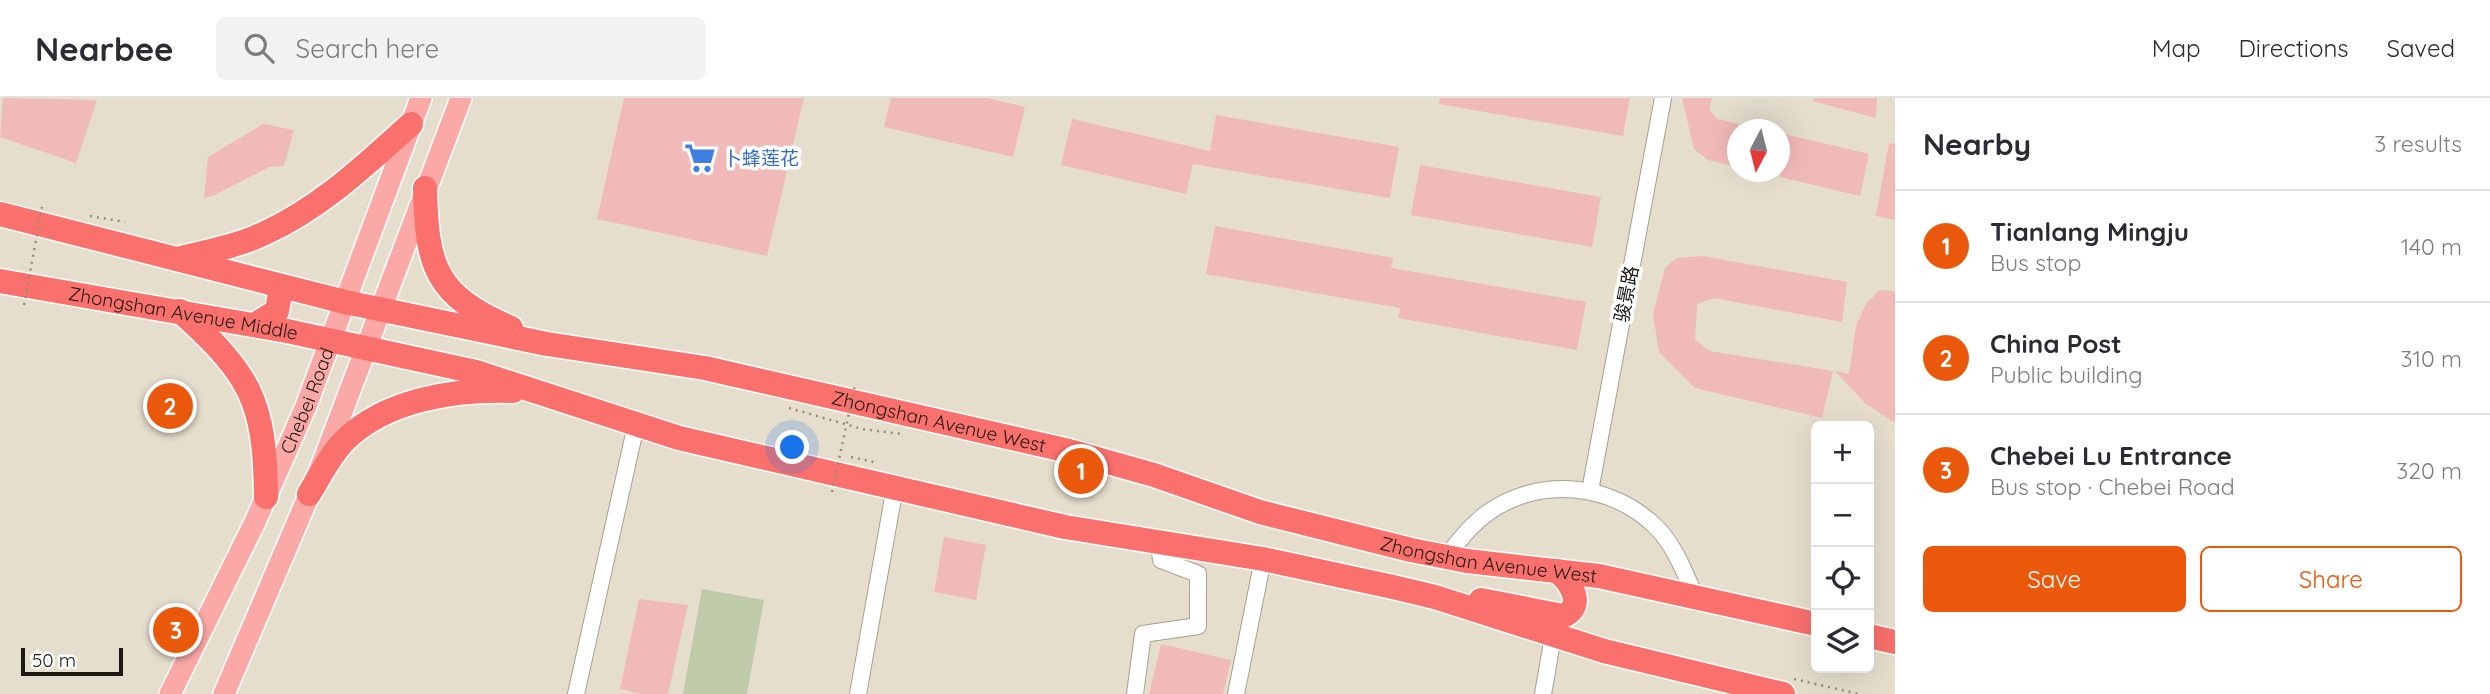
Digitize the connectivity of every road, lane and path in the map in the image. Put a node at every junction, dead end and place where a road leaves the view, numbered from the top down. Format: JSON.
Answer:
{"nodes":[{"id":1,"x":421,"y":98,"type":"edge"},
{"id":2,"x":461,"y":98,"type":"edge"},
{"id":3,"x":1663,"y":98,"type":"edge"},
{"id":4,"x":411,"y":124,"type":"junction"},
{"id":5,"x":425,"y":188,"type":"junction"},
{"id":6,"x":42,"y":207,"type":"dead end"},
{"id":7,"x":0,"y":214,"type":"edge"},
{"id":8,"x":173,"y":260,"type":"junction"},
{"id":9,"x":0,"y":281,"type":"edge"},
{"id":10,"x":276,"y":285,"type":"junction"},
{"id":11,"x":345,"y":302,"type":"junction"},
{"id":12,"x":24,"y":305,"type":"dead end"},
{"id":13,"x":379,"y":309,"type":"junction"},
{"id":14,"x":179,"y":311,"type":"junction"},
{"id":15,"x":444,"y":323,"type":"junction"},
{"id":16,"x":254,"y":325,"type":"junction"},
{"id":17,"x":330,"y":339,"type":"junction"},
{"id":18,"x":547,"y":344,"type":"junction"},
{"id":19,"x":366,"y":347,"type":"junction"},
{"id":20,"x":432,"y":362,"type":"junction"},
{"id":21,"x":855,"y":385,"type":"dead end"},
{"id":22,"x":556,"y":397,"type":"junction"},
{"id":23,"x":782,"y":405,"type":"dead end"},
{"id":24,"x":636,"y":425,"type":"junction"},
{"id":25,"x":908,"y":434,"type":"dead end"},
{"id":26,"x":895,"y":487,"type":"junction"},
{"id":27,"x":1590,"y":491,"type":"junction"},
{"id":28,"x":832,"y":492,"type":"dead end"},
{"id":29,"x":309,"y":494,"type":"junction"},
{"id":30,"x":266,"y":498,"type":"junction"},
{"id":31,"x":1159,"y":543,"type":"junction"},
{"id":32,"x":1446,"y":557,"type":"junction"},
{"id":33,"x":1263,"y":559,"type":"junction"},
{"id":34,"x":1557,"y":571,"type":"junction"},
{"id":35,"x":1435,"y":597,"type":"junction"},
{"id":36,"x":1696,"y":598,"type":"junction"},
{"id":37,"x":1811,"y":623,"type":"edge"},
{"id":38,"x":1553,"y":636,"type":"junction"},
{"id":39,"x":1874,"y":637,"type":"edge"},
{"id":40,"x":1895,"y":642,"type":"edge"},
{"id":41,"x":170,"y":694,"type":"edge"},
{"id":42,"x":224,"y":694,"type":"edge"},
{"id":43,"x":576,"y":694,"type":"edge"},
{"id":44,"x":858,"y":694,"type":"edge"},
{"id":45,"x":1135,"y":694,"type":"edge"},
{"id":46,"x":1236,"y":694,"type":"edge"},
{"id":47,"x":1543,"y":694,"type":"edge"},
{"id":48,"x":1783,"y":694,"type":"edge"}],
"edges":[{"from":1,"to":4,"type":"main road","name":"Chebei Road"},
{"from":2,"to":5,"type":"main road","name":"Chebei Road"},
{"from":3,"to":27,"type":"street","name":"骏景路"},
{"from":4,"to":8,"type":"highway"},
{"from":4,"to":11,"type":"main road","name":"Chebei Road"},
{"from":5,"to":13,"type":"main road","name":"Chebei Road"},
{"from":5,"to":18,"type":"highway"},
{"from":6,"to":12,"type":"path","bridge":true},
{"from":7,"to":8,"type":"highway"},
{"from":8,"to":10,"type":"highway"},
{"from":9,"to":14,"type":"highway","name":"Zhongshan Avenue Middle"},
{"from":10,"to":11,"type":"highway"},
{"from":10,"to":16,"type":"highway"},
{"from":11,"to":13,"type":"highway","name":"Zhongshan Avenue West"},
{"from":11,"to":17,"type":"main road","name":"Chebei Road"},
{"from":13,"to":15,"type":"highway","name":"Zhongshan Avenue West"},
{"from":13,"to":19,"type":"main road","name":"Chebei Road"},
{"from":14,"to":16,"type":"highway","name":"Zhongshan Avenue Middle"},
{"from":14,"to":30,"type":"highway"},
{"from":15,"to":18,"type":"highway","name":"Zhongshan Avenue West"},
{"from":15,"to":20,"type":"highway"},
{"from":16,"to":17,"type":"highway","name":"Zhongshan Avenue Middle"},
{"from":17,"to":19,"type":"highway","name":"Zhongshan Avenue Middle"},
{"from":17,"to":30,"type":"main road","name":"Chebei Road"},
{"from":18,"to":32,"type":"highway","name":"Zhongshan Avenue West"},
{"from":19,"to":20,"type":"highway"},
{"from":19,"to":29,"type":"main road","name":"Chebei Road"},
{"from":20,"to":22,"type":"highway"},
{"from":21,"to":28,"type":"path","bridge":true},
{"from":22,"to":24,"type":"highway"},
{"from":22,"to":29,"type":"highway"},
{"from":23,"to":25,"type":"path"},
{"from":24,"to":26,"type":"highway"},
{"from":24,"to":43,"type":"street"},
{"from":26,"to":31,"type":"highway"},
{"from":26,"to":44,"type":"street"},
{"from":27,"to":32,"type":"street"},
{"from":27,"to":36,"type":"street"},
{"from":29,"to":42,"type":"main road","name":"Chebei Road"},
{"from":30,"to":41,"type":"main road","name":"Chebei Road"},
{"from":31,"to":33,"type":"highway"},
{"from":31,"to":45,"type":"street"},
{"from":32,"to":34,"type":"highway","name":"Zhongshan Avenue West"},
{"from":33,"to":35,"type":"highway"},
{"from":33,"to":46,"type":"street"},
{"from":34,"to":35,"type":"highway"},
{"from":34,"to":36,"type":"highway","name":"Zhongshan Avenue West"},
{"from":35,"to":38,"type":"highway"},
{"from":36,"to":37,"type":"highway","name":"Zhongshan Avenue West"},
{"from":38,"to":47,"type":"street"},
{"from":38,"to":48,"type":"highway"},
{"from":39,"to":40,"type":"highway"}]}
